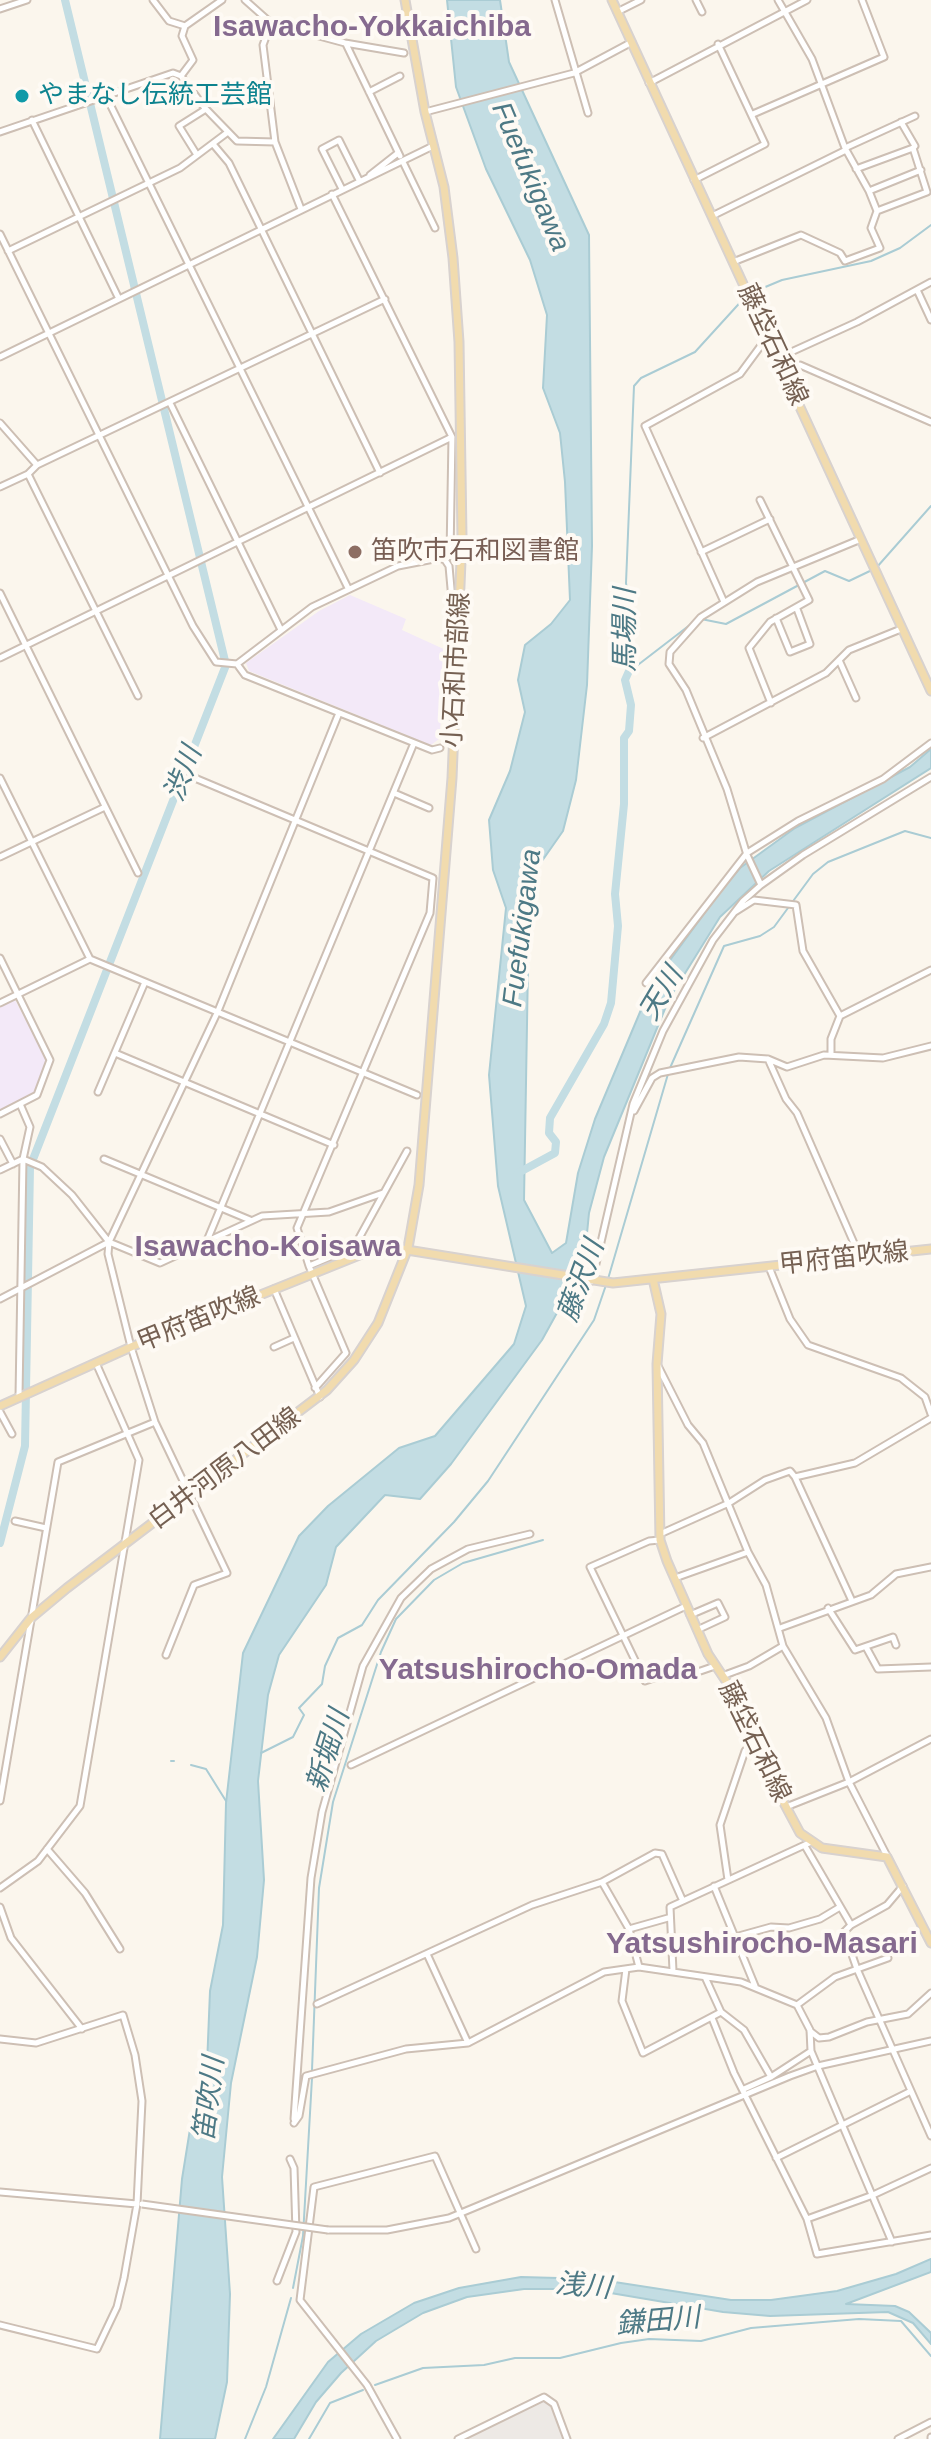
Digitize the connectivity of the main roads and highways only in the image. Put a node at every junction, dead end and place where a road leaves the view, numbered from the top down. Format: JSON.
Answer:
{"nodes":[{"id":1,"x":405,"y":0,"type":"edge"},
{"id":2,"x":612,"y":0,"type":"edge"},
{"id":3,"x":931,"y":691,"type":"edge"},
{"id":4,"x":411,"y":1248,"type":"junction"},
{"id":5,"x":931,"y":1249,"type":"edge"},
{"id":6,"x":653,"y":1279,"type":"junction"},
{"id":7,"x":0,"y":1406,"type":"edge"},
{"id":8,"x":0,"y":1657,"type":"edge"},
{"id":9,"x":931,"y":1943,"type":"edge"}],
"edges":[{"from":1,"to":4,"type":"main road","name":"小石和市部線"},
{"from":2,"to":3,"type":"main road","name":"藤垈石和線"},
{"from":4,"to":6,"type":"main road","name":"甲府笛吹線"},
{"from":4,"to":7,"type":"main road","name":"甲府笛吹線"},
{"from":4,"to":8,"type":"main road","name":"白井河原八田線"},
{"from":5,"to":6,"type":"main road","name":"甲府笛吹線"},
{"from":6,"to":9,"type":"main road","name":"藤垈石和線"}]}
